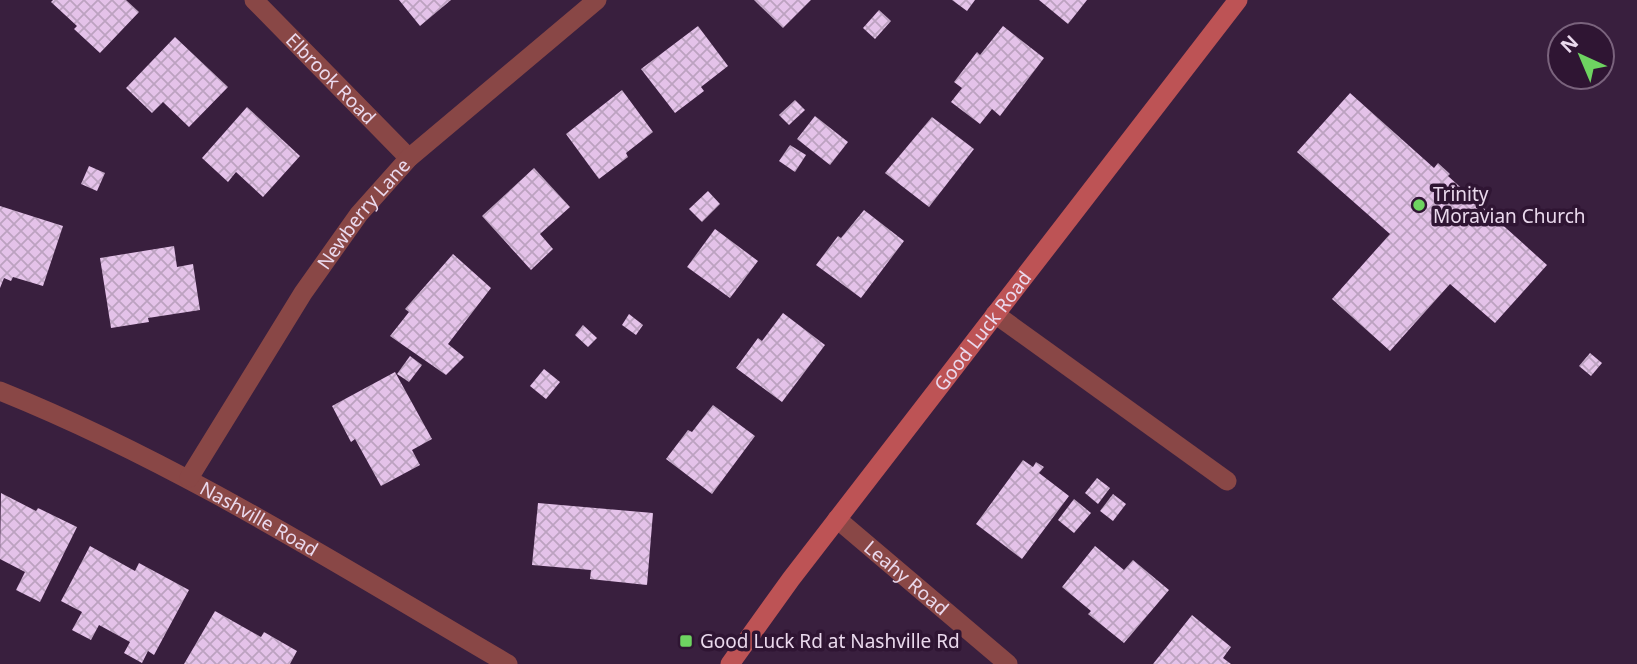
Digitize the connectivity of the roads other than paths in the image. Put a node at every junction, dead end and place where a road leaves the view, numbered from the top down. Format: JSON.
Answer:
{"nodes":[{"id":1,"x":254,"y":0,"type":"edge"},
{"id":2,"x":597,"y":0,"type":"edge"},
{"id":3,"x":1238,"y":0,"type":"edge"},
{"id":4,"x":409,"y":158,"type":"junction"},
{"id":5,"x":995,"y":314,"type":"junction"},
{"id":6,"x":0,"y":391,"type":"edge"},
{"id":7,"x":189,"y":478,"type":"junction"},
{"id":8,"x":1227,"y":481,"type":"dead end"},
{"id":9,"x":837,"y":519,"type":"junction"},
{"id":10,"x":508,"y":664,"type":"edge"},
{"id":11,"x":730,"y":664,"type":"edge"},
{"id":12,"x":1008,"y":664,"type":"edge"}],
"edges":[{"from":1,"to":4,"type":"street","name":"Elbrook Road"},
{"from":2,"to":4,"type":"street","name":"Newberry Lane"},
{"from":3,"to":5,"type":"main road","name":"Good Luck Road"},
{"from":4,"to":7,"type":"street","name":"Newberry Lane"},
{"from":5,"to":8,"type":"street"},
{"from":5,"to":9,"type":"main road","name":"Good Luck Road"},
{"from":6,"to":7,"type":"street","name":"Nashville Road"},
{"from":7,"to":10,"type":"street","name":"Nashville Road"},
{"from":9,"to":11,"type":"main road","name":"Good Luck Road"},
{"from":9,"to":12,"type":"street","name":"Leahy Road"}]}
